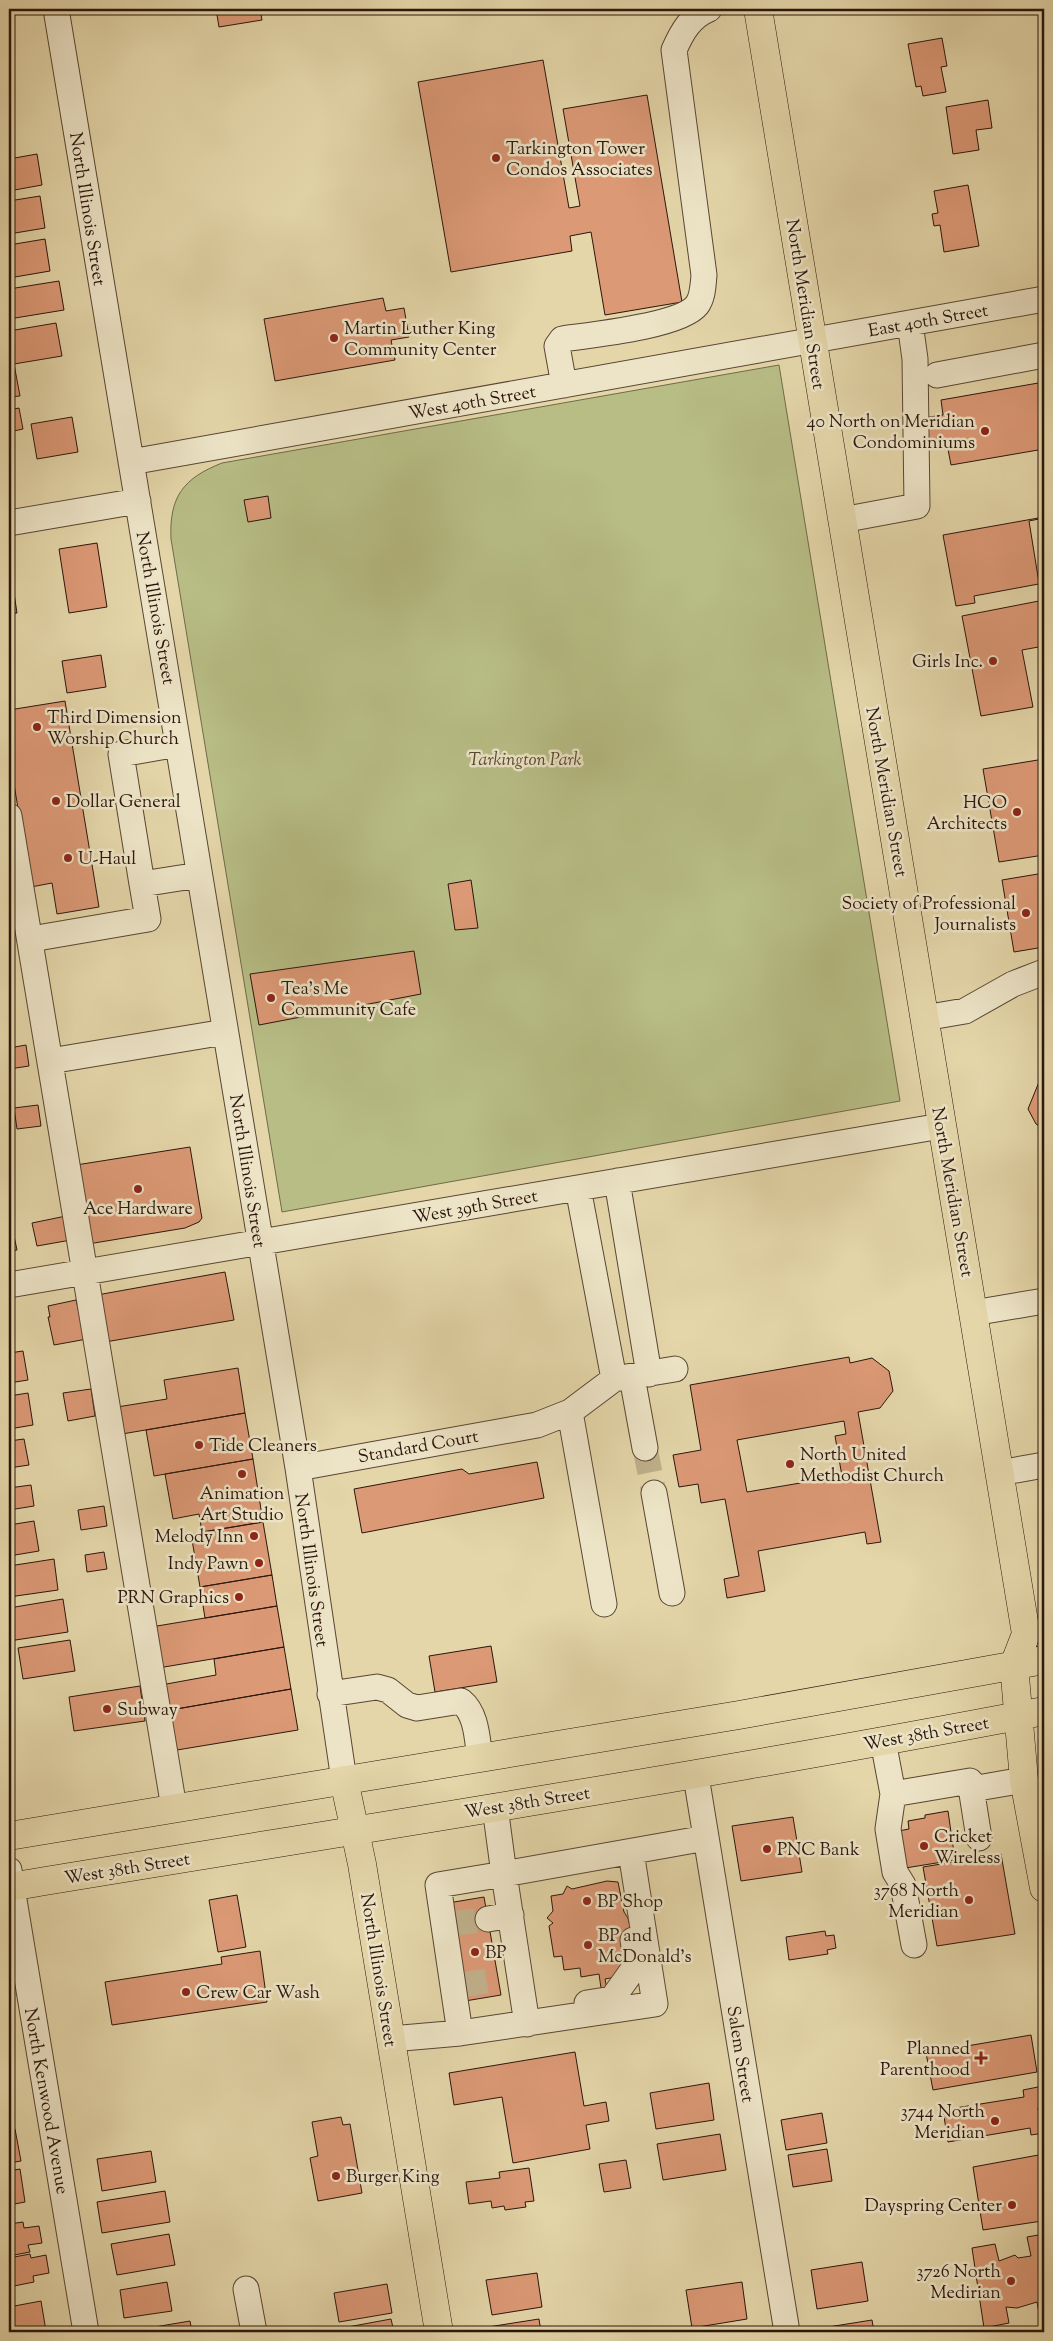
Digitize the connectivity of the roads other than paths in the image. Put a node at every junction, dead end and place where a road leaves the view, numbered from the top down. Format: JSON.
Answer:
{"nodes":[{"id":1,"x":56,"y":9,"type":"edge"},
{"id":2,"x":709,"y":9,"type":"edge"},
{"id":3,"x":758,"y":9,"type":"edge"},
{"id":4,"x":1044,"y":299,"type":"edge"},
{"id":5,"x":910,"y":323,"type":"junction"},
{"id":6,"x":812,"y":340,"type":"junction"},
{"id":7,"x":1044,"y":355,"type":"edge"},
{"id":8,"x":937,"y":375,"type":"dead end"},
{"id":9,"x":564,"y":385,"type":"junction"},
{"id":10,"x":131,"y":462,"type":"junction"},
{"id":11,"x":138,"y":501,"type":"junction"},
{"id":12,"x":842,"y":520,"type":"junction"},
{"id":13,"x":9,"y":524,"type":"edge"},
{"id":14,"x":178,"y":744,"type":"junction"},
{"id":15,"x":9,"y":816,"type":"edge"},
{"id":16,"x":199,"y":875,"type":"junction"},
{"id":17,"x":142,"y":884,"type":"junction"},
{"id":18,"x":43,"y":937,"type":"dead end"},
{"id":19,"x":1044,"y":972,"type":"edge"},
{"id":20,"x":924,"y":1018,"type":"junction"},
{"id":21,"x":225,"y":1032,"type":"junction"},
{"id":22,"x":50,"y":1061,"type":"junction"},
{"id":23,"x":941,"y":1126,"type":"junction"},
{"id":24,"x":617,"y":1181,"type":"junction"},
{"id":25,"x":578,"y":1188,"type":"junction"},
{"id":26,"x":260,"y":1242,"type":"junction"},
{"id":27,"x":85,"y":1272,"type":"junction"},
{"id":28,"x":9,"y":1285,"type":"edge"},
{"id":29,"x":1044,"y":1301,"type":"edge"},
{"id":30,"x":973,"y":1313,"type":"junction"},
{"id":31,"x":675,"y":1370,"type":"dead end"},
{"id":32,"x":632,"y":1377,"type":"junction"},
{"id":33,"x":570,"y":1412,"type":"junction"},
{"id":34,"x":645,"y":1448,"type":"tunnel mouth"},
{"id":35,"x":1044,"y":1465,"type":"edge"},
{"id":36,"x":298,"y":1468,"type":"junction"},
{"id":37,"x":999,"y":1473,"type":"junction"},
{"id":38,"x":654,"y":1493,"type":"tunnel mouth"},
{"id":39,"x":672,"y":1593,"type":"dead end"},
{"id":40,"x":604,"y":1604,"type":"dead end"},
{"id":41,"x":1035,"y":1642,"type":"edge"},
{"id":42,"x":1044,"y":1660,"type":"edge"},
{"id":43,"x":1014,"y":1665,"type":"junction"},
{"id":44,"x":330,"y":1694,"type":"junction"},
{"id":45,"x":1044,"y":1711,"type":"edge"},
{"id":46,"x":1018,"y":1716,"type":"junction"},
{"id":47,"x":883,"y":1741,"type":"junction"},
{"id":48,"x":480,"y":1758,"type":"junction"},
{"id":49,"x":696,"y":1776,"type":"junction"},
{"id":50,"x":344,"y":1780,"type":"junction"},
{"id":51,"x":1024,"y":1780,"type":"junction"},
{"id":52,"x":972,"y":1789,"type":"junction"},
{"id":53,"x":893,"y":1794,"type":"junction"},
{"id":54,"x":495,"y":1806,"type":"junction"},
{"id":55,"x":174,"y":1808,"type":"junction"},
{"id":56,"x":355,"y":1831,"type":"junction"},
{"id":57,"x":9,"y":1836,"type":"edge"},
{"id":58,"x":706,"y":1838,"type":"junction"},
{"id":59,"x":979,"y":1838,"type":"dead end"},
{"id":60,"x":632,"y":1859,"type":"junction"},
{"id":61,"x":504,"y":1874,"type":"junction"},
{"id":62,"x":10,"y":1882,"type":"edge"},
{"id":63,"x":1044,"y":1888,"type":"edge"},
{"id":64,"x":914,"y":1945,"type":"dead end"},
{"id":65,"x":514,"y":1984,"type":"junction"},
{"id":66,"x":526,"y":2024,"type":"junction"},
{"id":67,"x":460,"y":2033,"type":"junction"},
{"id":68,"x":391,"y":2039,"type":"junction"},
{"id":69,"x":246,"y":2289,"type":"dead end"},
{"id":70,"x":86,"y":2332,"type":"edge"},
{"id":71,"x":254,"y":2332,"type":"edge"},
{"id":72,"x":439,"y":2332,"type":"edge"},
{"id":73,"x":787,"y":2332,"type":"edge"}],
"edges":[{"from":1,"to":10,"type":"street","name":"North Illinois Street"},
{"from":2,"to":9,"type":"street"},
{"from":3,"to":6,"type":"main road","name":"North Meridian Street"},
{"from":4,"to":5,"type":"street","name":"East 40th Street"},
{"from":5,"to":6,"type":"street","name":"East 40th Street"},
{"from":5,"to":12,"type":"street"},
{"from":6,"to":9,"type":"street","name":"West 40th Street"},
{"from":6,"to":12,"type":"main road","name":"North Meridian Street"},
{"from":7,"to":8,"type":"street"},
{"from":9,"to":10,"type":"street","name":"West 40th Street"},
{"from":10,"to":11,"type":"street","name":"North Illinois Street"},
{"from":11,"to":13,"type":"street"},
{"from":11,"to":14,"type":"street","name":"North Illinois Street"},
{"from":12,"to":20,"type":"main road","name":"North Meridian Street"},
{"from":14,"to":16,"type":"street","name":"North Illinois Street"},
{"from":14,"to":17,"type":"street"},
{"from":15,"to":22,"type":"street"},
{"from":16,"to":17,"type":"street"},
{"from":16,"to":21,"type":"street","name":"North Illinois Street"},
{"from":17,"to":18,"type":"street"},
{"from":19,"to":20,"type":"street"},
{"from":20,"to":23,"type":"main road","name":"North Meridian Street"},
{"from":21,"to":22,"type":"street"},
{"from":21,"to":26,"type":"street","name":"North Illinois Street"},
{"from":22,"to":27,"type":"street"},
{"from":23,"to":24,"type":"street","name":"West 39th Street"},
{"from":23,"to":30,"type":"main road","name":"North Meridian Street"},
{"from":24,"to":25,"type":"street","name":"West 39th Street"},
{"from":24,"to":32,"type":"street"},
{"from":25,"to":26,"type":"street","name":"West 39th Street"},
{"from":25,"to":32,"type":"street"},
{"from":26,"to":27,"type":"street","name":"West 39th Street"},
{"from":26,"to":36,"type":"street","name":"North Illinois Street"},
{"from":27,"to":28,"type":"street","name":"West 39th Street"},
{"from":27,"to":55,"type":"street"},
{"from":29,"to":30,"type":"street"},
{"from":30,"to":37,"type":"main road","name":"North Meridian Street"},
{"from":31,"to":32,"type":"street"},
{"from":32,"to":33,"type":"street","name":"Standard Court"},
{"from":32,"to":34,"type":"street"},
{"from":33,"to":36,"type":"street","name":"Standard Court"},
{"from":33,"to":40,"type":"street"},
{"from":35,"to":37,"type":"street"},
{"from":36,"to":44,"type":"street","name":"North Illinois Street"},
{"from":37,"to":41,"type":"main road","name":"North Meridian Street"},
{"from":38,"to":39,"type":"street"},
{"from":41,"to":43,"type":"main road","name":"North Meridian Street"},
{"from":42,"to":43,"type":"main road"},
{"from":43,"to":46,"type":"main road","name":"North Meridian Street"},
{"from":43,"to":48,"type":"main road"},
{"from":44,"to":48,"type":"street"},
{"from":44,"to":50,"type":"street","name":"North Illinois Street"},
{"from":45,"to":46,"type":"main road","name":"West 38th Street"},
{"from":46,"to":47,"type":"main road","name":"West 38th Street"},
{"from":46,"to":51,"type":"main road","name":"North Meridian Street"},
{"from":47,"to":49,"type":"main road","name":"West 38th Street"},
{"from":47,"to":53,"type":"street"},
{"from":48,"to":50,"type":"main road"},
{"from":49,"to":54,"type":"main road","name":"West 38th Street"},
{"from":49,"to":58,"type":"street","name":"Salem Street"},
{"from":50,"to":55,"type":"main road"},
{"from":50,"to":56,"type":"main road","name":"North Illinois Street"},
{"from":51,"to":52,"type":"street"},
{"from":51,"to":63,"type":"main road","name":"North Meridian Street"},
{"from":52,"to":53,"type":"street"},
{"from":52,"to":59,"type":"street"},
{"from":53,"to":64,"type":"street"},
{"from":54,"to":56,"type":"main road","name":"West 38th Street"},
{"from":54,"to":61,"type":"street"},
{"from":55,"to":57,"type":"main road"},
{"from":56,"to":62,"type":"main road","name":"West 38th Street"},
{"from":56,"to":68,"type":"main road","name":"North Illinois Street"},
{"from":58,"to":60,"type":"street"},
{"from":58,"to":73,"type":"street","name":"Salem Street"},
{"from":60,"to":61,"type":"street"},
{"from":60,"to":65,"type":"street"},
{"from":60,"to":66,"type":"street"},
{"from":61,"to":65,"type":"street"},
{"from":61,"to":67,"type":"street"},
{"from":62,"to":70,"type":"street","name":"North Kenwood Avenue"},
{"from":65,"to":66,"type":"street"},
{"from":66,"to":67,"type":"street"},
{"from":67,"to":68,"type":"street"},
{"from":68,"to":72,"type":"main road","name":"North Illinois Street"},
{"from":69,"to":71,"type":"street"}]}
